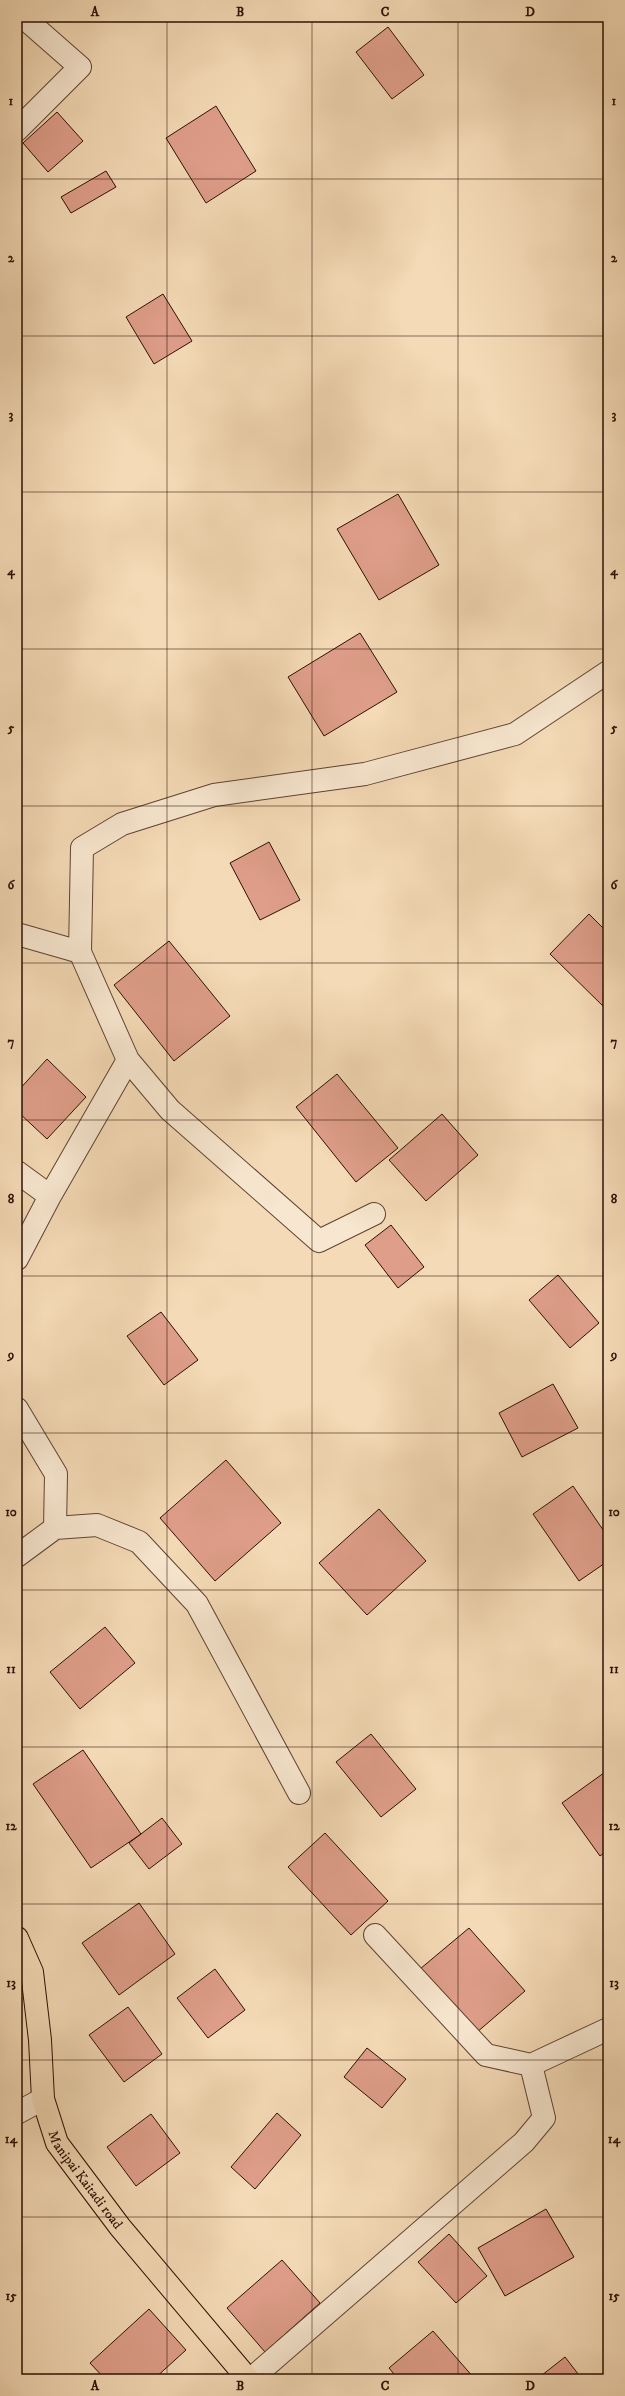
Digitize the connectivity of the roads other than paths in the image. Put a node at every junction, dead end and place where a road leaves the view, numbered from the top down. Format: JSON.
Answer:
{"nodes":[{"id":1,"x":23,"y":17,"type":"edge"},
{"id":2,"x":17,"y":130,"type":"edge"},
{"id":3,"x":608,"y":672,"type":"edge"},
{"id":4,"x":17,"y":934,"type":"edge"},
{"id":5,"x":80,"y":952,"type":"junction"},
{"id":6,"x":128,"y":1060,"type":"junction"},
{"id":7,"x":17,"y":1172,"type":"edge"},
{"id":8,"x":50,"y":1196,"type":"junction"},
{"id":9,"x":374,"y":1214,"type":"dead end"},
{"id":10,"x":17,"y":1259,"type":"edge"},
{"id":11,"x":17,"y":1409,"type":"edge"},
{"id":12,"x":55,"y":1528,"type":"junction"},
{"id":13,"x":17,"y":1556,"type":"edge"},
{"id":14,"x":299,"y":1793,"type":"dead end"},
{"id":15,"x":375,"y":1935,"type":"dead end"},
{"id":16,"x":17,"y":1938,"type":"edge"},
{"id":17,"x":608,"y":2030,"type":"edge"},
{"id":18,"x":530,"y":2065,"type":"junction"},
{"id":19,"x":43,"y":2099,"type":"junction"},
{"id":20,"x":17,"y":2114,"type":"edge"},
{"id":21,"x":248,"y":2379,"type":"edge"},
{"id":22,"x":251,"y":2379,"type":"edge"}],
"edges":[{"from":1,"to":2,"type":"street"},
{"from":3,"to":5,"type":"street"},
{"from":4,"to":5,"type":"street"},
{"from":5,"to":6,"type":"street"},
{"from":6,"to":8,"type":"street"},
{"from":6,"to":9,"type":"street"},
{"from":7,"to":8,"type":"street"},
{"from":8,"to":10,"type":"street"},
{"from":11,"to":12,"type":"street"},
{"from":12,"to":13,"type":"street"},
{"from":12,"to":14,"type":"street"},
{"from":15,"to":18,"type":"street"},
{"from":16,"to":19,"type":"main road","name":"Manipai Kaitadi road"},
{"from":17,"to":18,"type":"street"},
{"from":18,"to":22,"type":"street"},
{"from":19,"to":20,"type":"street"},
{"from":19,"to":21,"type":"main road","name":"Manipai Kaitadi road"}]}
